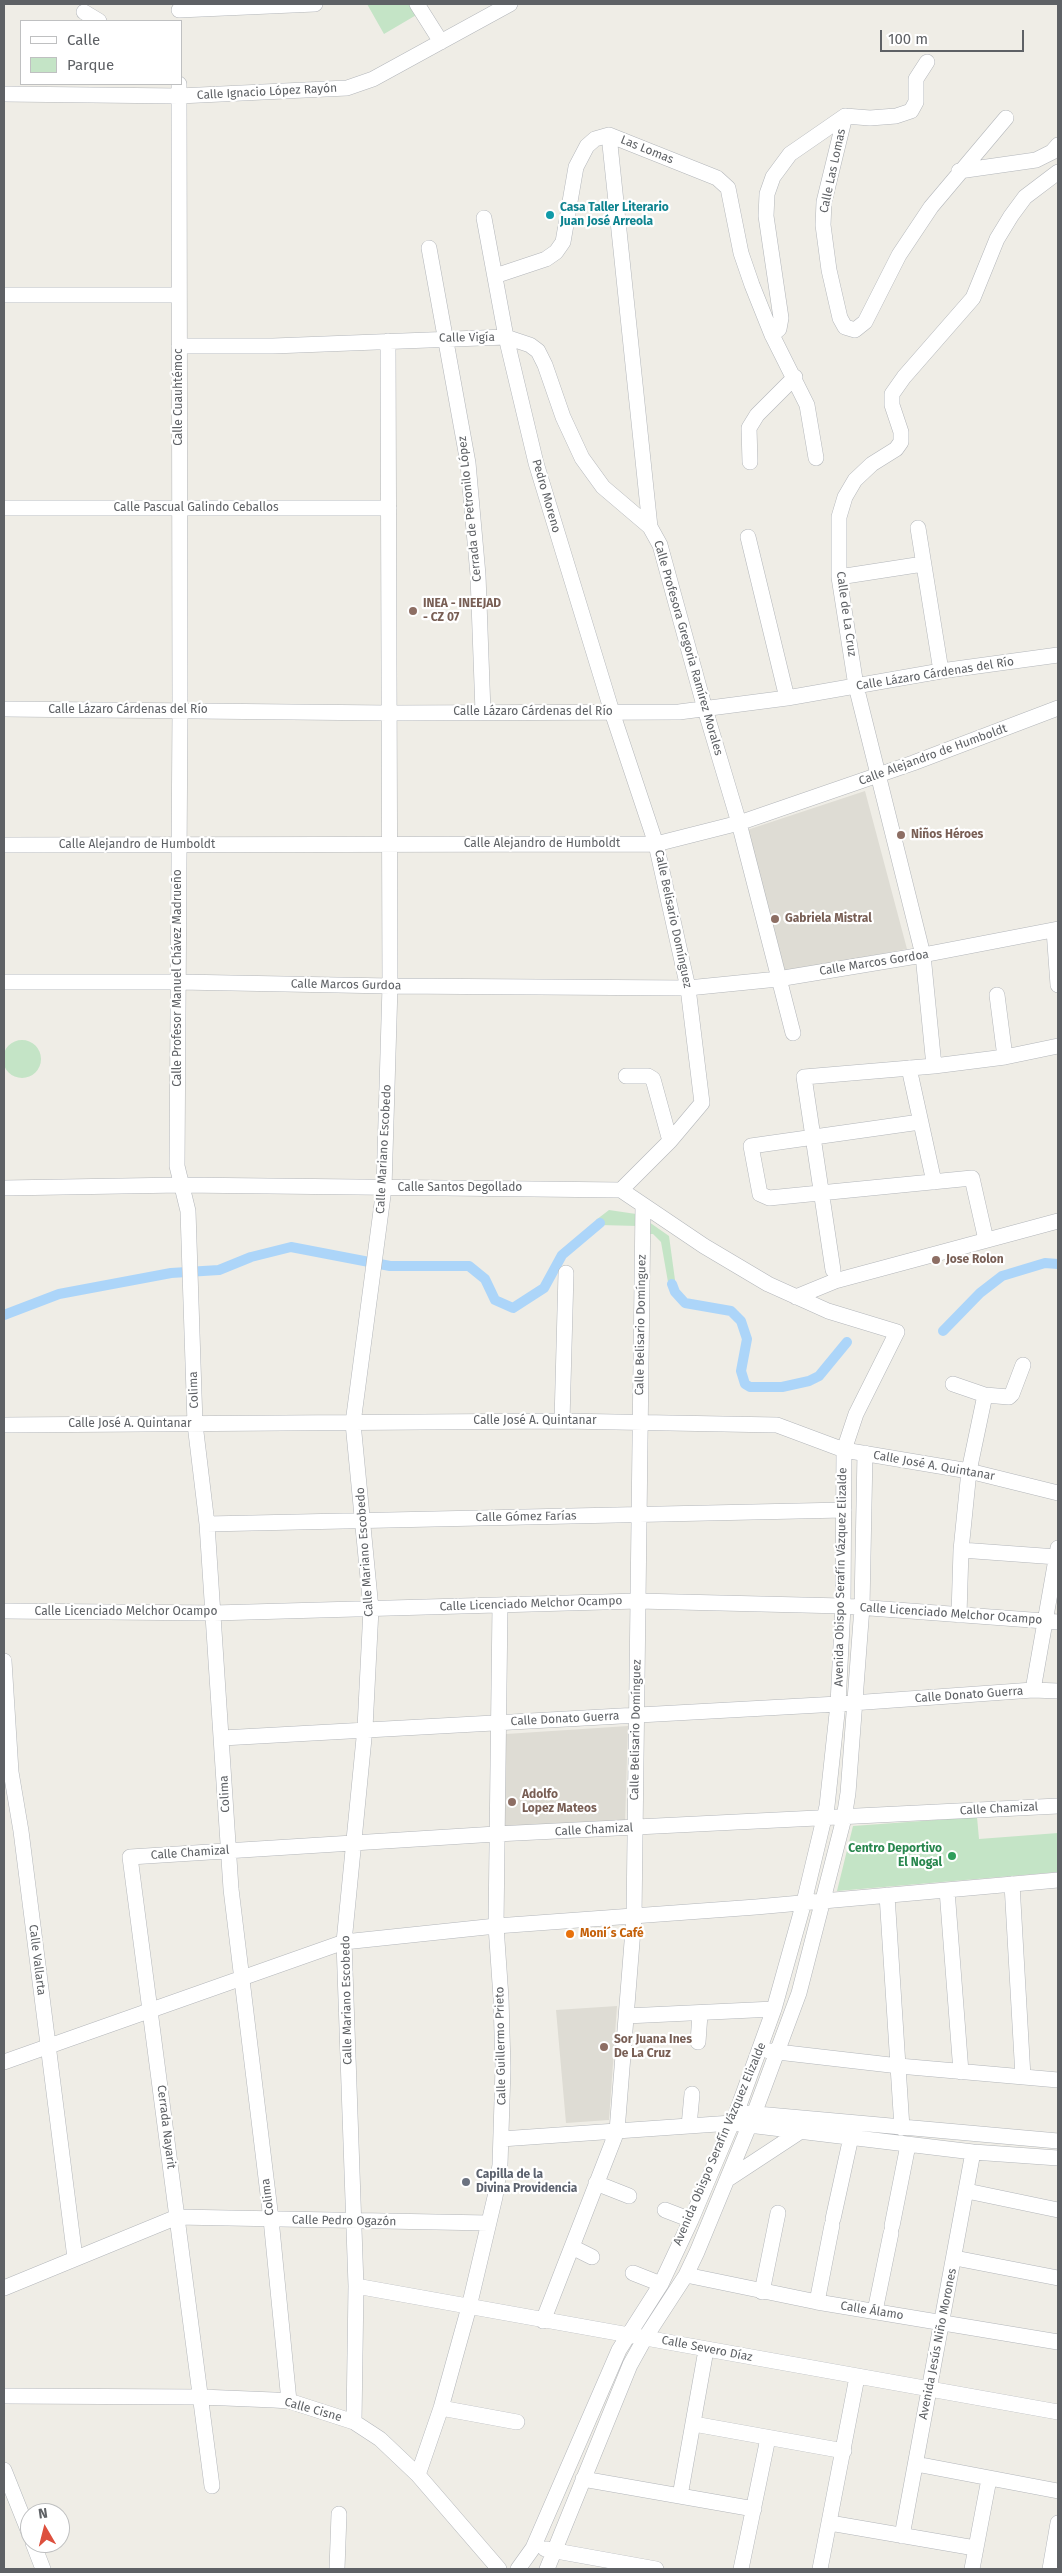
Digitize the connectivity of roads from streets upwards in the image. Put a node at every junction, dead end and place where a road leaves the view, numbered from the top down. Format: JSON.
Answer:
{"nodes":[{"id":1,"x":314,"y":4,"type":"edge"},
{"id":2,"x":417,"y":4,"type":"edge"},
{"id":3,"x":510,"y":4,"type":"edge"},
{"id":4,"x":84,"y":12,"type":"dead end"},
{"id":5,"x":179,"y":12,"type":"edge"},
{"id":6,"x":97,"y":20,"type":"edge"},
{"id":7,"x":441,"y":42,"type":"junction"},
{"id":8,"x":927,"y":62,"type":"dead end"},
{"id":9,"x":111,"y":90,"type":"edge"},
{"id":10,"x":179,"y":90,"type":"edge"},
{"id":11,"x":4,"y":94,"type":"edge"},
{"id":12,"x":845,"y":116,"type":"junction"},
{"id":13,"x":1006,"y":118,"type":"dead end"},
{"id":14,"x":609,"y":135,"type":"junction"},
{"id":15,"x":1058,"y":145,"type":"edge"},
{"id":16,"x":959,"y":171,"type":"junction"},
{"id":17,"x":1058,"y":172,"type":"edge"},
{"id":18,"x":484,"y":218,"type":"dead end"},
{"id":19,"x":429,"y":248,"type":"dead end"},
{"id":20,"x":495,"y":276,"type":"junction"},
{"id":21,"x":4,"y":295,"type":"edge"},
{"id":22,"x":179,"y":295,"type":"junction"},
{"id":23,"x":772,"y":336,"type":"junction"},
{"id":24,"x":446,"y":338,"type":"junction"},
{"id":25,"x":506,"y":338,"type":"junction"},
{"id":26,"x":388,"y":341,"type":"junction"},
{"id":27,"x":179,"y":346,"type":"junction"},
{"id":28,"x":795,"y":377,"type":"junction"},
{"id":29,"x":816,"y":458,"type":"dead end"},
{"id":30,"x":750,"y":462,"type":"dead end"},
{"id":31,"x":179,"y":507,"type":"junction"},
{"id":32,"x":4,"y":508,"type":"edge"},
{"id":33,"x":389,"y":508,"type":"junction"},
{"id":34,"x":650,"y":527,"type":"junction"},
{"id":35,"x":918,"y":528,"type":"dead end"},
{"id":36,"x":748,"y":537,"type":"dead end"},
{"id":37,"x":923,"y":564,"type":"junction"},
{"id":38,"x":839,"y":577,"type":"junction"},
{"id":39,"x":1058,"y":655,"type":"edge"},
{"id":40,"x":941,"y":672,"type":"junction"},
{"id":41,"x":856,"y":686,"type":"junction"},
{"id":42,"x":787,"y":698,"type":"junction"},
{"id":43,"x":1058,"y":708,"type":"edge"},
{"id":44,"x":4,"y":709,"type":"edge"},
{"id":45,"x":705,"y":709,"type":"junction"},
{"id":46,"x":180,"y":711,"type":"junction"},
{"id":47,"x":483,"y":712,"type":"junction"},
{"id":48,"x":612,"y":712,"type":"junction"},
{"id":49,"x":388,"y":713,"type":"junction"},
{"id":50,"x":879,"y":776,"type":"junction"},
{"id":51,"x":739,"y":823,"type":"junction"},
{"id":52,"x":389,"y":844,"type":"junction"},
{"id":53,"x":656,"y":844,"type":"junction"},
{"id":54,"x":4,"y":845,"type":"edge"},
{"id":55,"x":180,"y":845,"type":"junction"},
{"id":56,"x":1056,"y":930,"type":"edge"},
{"id":57,"x":923,"y":955,"type":"junction"},
{"id":58,"x":778,"y":978,"type":"junction"},
{"id":59,"x":4,"y":982,"type":"edge"},
{"id":60,"x":179,"y":982,"type":"junction"},
{"id":61,"x":1058,"y":985,"type":"edge"},
{"id":62,"x":390,"y":986,"type":"junction"},
{"id":63,"x":688,"y":988,"type":"junction"},
{"id":64,"x":997,"y":995,"type":"dead end"},
{"id":65,"x":793,"y":1033,"type":"dead end"},
{"id":66,"x":1058,"y":1046,"type":"edge"},
{"id":67,"x":1005,"y":1057,"type":"junction"},
{"id":68,"x":934,"y":1066,"type":"junction"},
{"id":69,"x":909,"y":1068,"type":"junction"},
{"id":70,"x":626,"y":1076,"type":"dead end"},
{"id":71,"x":920,"y":1122,"type":"junction"},
{"id":72,"x":812,"y":1137,"type":"junction"},
{"id":73,"x":670,"y":1142,"type":"junction"},
{"id":74,"x":934,"y":1182,"type":"junction"},
{"id":75,"x":182,"y":1186,"type":"junction"},
{"id":76,"x":4,"y":1188,"type":"edge"},
{"id":77,"x":384,"y":1188,"type":"junction"},
{"id":78,"x":621,"y":1190,"type":"junction"},
{"id":79,"x":820,"y":1193,"type":"junction"},
{"id":80,"x":643,"y":1204,"type":"junction"},
{"id":81,"x":1058,"y":1221,"type":"edge"},
{"id":82,"x":986,"y":1240,"type":"junction"},
{"id":83,"x":833,"y":1270,"type":"dead end"},
{"id":84,"x":566,"y":1273,"type":"dead end"},
{"id":85,"x":796,"y":1297,"type":"junction"},
{"id":86,"x":1024,"y":1365,"type":"dead end"},
{"id":87,"x":953,"y":1384,"type":"dead end"},
{"id":88,"x":985,"y":1395,"type":"junction"},
{"id":89,"x":562,"y":1421,"type":"junction"},
{"id":90,"x":640,"y":1422,"type":"junction"},
{"id":91,"x":354,"y":1423,"type":"junction"},
{"id":92,"x":195,"y":1424,"type":"junction"},
{"id":93,"x":4,"y":1425,"type":"edge"},
{"id":94,"x":844,"y":1450,"type":"junction"},
{"id":95,"x":865,"y":1453,"type":"junction"},
{"id":96,"x":969,"y":1471,"type":"junction"},
{"id":97,"x":1058,"y":1492,"type":"edge"},
{"id":98,"x":844,"y":1510,"type":"junction"},
{"id":99,"x":639,"y":1514,"type":"junction"},
{"id":100,"x":363,"y":1520,"type":"junction"},
{"id":101,"x":207,"y":1524,"type":"junction"},
{"id":102,"x":961,"y":1550,"type":"junction"},
{"id":103,"x":1057,"y":1553,"type":"edge"},
{"id":104,"x":638,"y":1601,"type":"junction"},
{"id":105,"x":500,"y":1606,"type":"junction"},
{"id":106,"x":843,"y":1606,"type":"junction"},
{"id":107,"x":862,"y":1607,"type":"junction"},
{"id":108,"x":371,"y":1609,"type":"junction"},
{"id":109,"x":4,"y":1612,"type":"edge"},
{"id":110,"x":214,"y":1613,"type":"junction"},
{"id":111,"x":958,"y":1615,"type":"junction"},
{"id":112,"x":1052,"y":1621,"type":"edge"},
{"id":113,"x":4,"y":1661,"type":"edge"},
{"id":114,"x":1033,"y":1690,"type":"junction"},
{"id":115,"x":1058,"y":1691,"type":"edge"},
{"id":116,"x":838,"y":1704,"type":"junction"},
{"id":117,"x":856,"y":1704,"type":"junction"},
{"id":118,"x":636,"y":1715,"type":"junction"},
{"id":119,"x":500,"y":1723,"type":"junction"},
{"id":120,"x":364,"y":1728,"type":"junction"},
{"id":121,"x":222,"y":1738,"type":"junction"},
{"id":122,"x":1058,"y":1806,"type":"edge"},
{"id":123,"x":824,"y":1818,"type":"junction"},
{"id":124,"x":844,"y":1818,"type":"junction"},
{"id":125,"x":635,"y":1828,"type":"junction"},
{"id":126,"x":496,"y":1834,"type":"junction"},
{"id":127,"x":354,"y":1843,"type":"junction"},
{"id":128,"x":228,"y":1850,"type":"junction"},
{"id":129,"x":130,"y":1857,"type":"joint"},
{"id":130,"x":1058,"y":1880,"type":"edge"},
{"id":131,"x":1012,"y":1884,"type":"junction"},
{"id":132,"x":947,"y":1890,"type":"junction"},
{"id":133,"x":888,"y":1895,"type":"junction"},
{"id":134,"x":823,"y":1901,"type":"junction"},
{"id":135,"x":804,"y":1902,"type":"junction"},
{"id":136,"x":634,"y":1917,"type":"junction"},
{"id":137,"x":496,"y":1926,"type":"junction"},
{"id":138,"x":344,"y":1942,"type":"junction"},
{"id":139,"x":241,"y":1978,"type":"junction"},
{"id":140,"x":774,"y":2009,"type":"junction"},
{"id":141,"x":150,"y":2010,"type":"junction"},
{"id":142,"x":700,"y":2014,"type":"junction"},
{"id":143,"x":626,"y":2016,"type":"junction"},
{"id":144,"x":698,"y":2042,"type":"dead end"},
{"id":145,"x":47,"y":2046,"type":"junction"},
{"id":146,"x":760,"y":2050,"type":"junction"},
{"id":147,"x":778,"y":2053,"type":"junction"},
{"id":148,"x":4,"y":2062,"type":"edge"},
{"id":149,"x":899,"y":2066,"type":"junction"},
{"id":150,"x":961,"y":2072,"type":"junction"},
{"id":151,"x":1023,"y":2077,"type":"junction"},
{"id":152,"x":1058,"y":2080,"type":"edge"},
{"id":153,"x":692,"y":2094,"type":"dead end"},
{"id":154,"x":734,"y":2117,"type":"junction"},
{"id":155,"x":752,"y":2120,"type":"junction"},
{"id":156,"x":689,"y":2126,"type":"junction"},
{"id":157,"x":902,"y":2128,"type":"junction"},
{"id":158,"x":617,"y":2131,"type":"junction"},
{"id":159,"x":798,"y":2133,"type":"junction"},
{"id":160,"x":851,"y":2137,"type":"junction"},
{"id":161,"x":501,"y":2139,"type":"junction"},
{"id":162,"x":1058,"y":2142,"type":"edge"},
{"id":163,"x":908,"y":2144,"type":"junction"},
{"id":164,"x":973,"y":2152,"type":"junction"},
{"id":165,"x":1058,"y":2158,"type":"edge"},
{"id":166,"x":728,"y":2179,"type":"junction"},
{"id":167,"x":596,"y":2183,"type":"junction"},
{"id":168,"x":967,"y":2191,"type":"junction"},
{"id":169,"x":629,"y":2196,"type":"dead end"},
{"id":170,"x":665,"y":2210,"type":"dead end"},
{"id":171,"x":1058,"y":2210,"type":"edge"},
{"id":172,"x":778,"y":2214,"type":"dead end"},
{"id":173,"x":177,"y":2217,"type":"junction"},
{"id":174,"x":271,"y":2219,"type":"junction"},
{"id":175,"x":691,"y":2220,"type":"junction"},
{"id":176,"x":353,"y":2221,"type":"junction"},
{"id":177,"x":488,"y":2224,"type":"junction"},
{"id":178,"x":572,"y":2247,"type":"junction"},
{"id":179,"x":592,"y":2257,"type":"dead end"},
{"id":180,"x":75,"y":2258,"type":"junction"},
{"id":181,"x":954,"y":2258,"type":"junction"},
{"id":182,"x":633,"y":2273,"type":"dead end"},
{"id":183,"x":686,"y":2275,"type":"junction"},
{"id":184,"x":1058,"y":2278,"type":"edge"},
{"id":185,"x":661,"y":2284,"type":"junction"},
{"id":186,"x":356,"y":2286,"type":"junction"},
{"id":187,"x":4,"y":2288,"type":"edge"},
{"id":188,"x":762,"y":2292,"type":"junction"},
{"id":189,"x":651,"y":2300,"type":"junction"},
{"id":190,"x":817,"y":2302,"type":"junction"},
{"id":191,"x":469,"y":2307,"type":"junction"},
{"id":192,"x":666,"y":2307,"type":"junction"},
{"id":193,"x":876,"y":2312,"type":"junction"},
{"id":194,"x":543,"y":2321,"type":"junction"},
{"id":195,"x":942,"y":2323,"type":"junction"},
{"id":196,"x":626,"y":2336,"type":"junction"},
{"id":197,"x":645,"y":2338,"type":"junction"},
{"id":198,"x":1058,"y":2342,"type":"edge"},
{"id":199,"x":706,"y":2350,"type":"junction"},
{"id":200,"x":857,"y":2377,"type":"junction"},
{"id":201,"x":930,"y":2389,"type":"junction"},
{"id":202,"x":4,"y":2396,"type":"edge"},
{"id":203,"x":201,"y":2397,"type":"junction"},
{"id":204,"x":289,"y":2402,"type":"junction"},
{"id":205,"x":441,"y":2408,"type":"junction"},
{"id":206,"x":1058,"y":2412,"type":"edge"},
{"id":207,"x":354,"y":2422,"type":"junction"},
{"id":208,"x":518,"y":2422,"type":"dead end"},
{"id":209,"x":694,"y":2424,"type":"junction"},
{"id":210,"x":768,"y":2438,"type":"junction"},
{"id":211,"x":844,"y":2451,"type":"junction"},
{"id":212,"x":916,"y":2464,"type":"junction"},
{"id":213,"x":4,"y":2470,"type":"edge"},
{"id":214,"x":418,"y":2475,"type":"junction"},
{"id":215,"x":583,"y":2479,"type":"junction"},
{"id":216,"x":989,"y":2479,"type":"junction"},
{"id":217,"x":212,"y":2486,"type":"dead end"},
{"id":218,"x":1058,"y":2491,"type":"edge"},
{"id":219,"x":680,"y":2496,"type":"junction"},
{"id":220,"x":754,"y":2509,"type":"junction"},
{"id":221,"x":20,"y":2511,"type":"edge"},
{"id":222,"x":340,"y":2514,"type":"dead end"},
{"id":223,"x":830,"y":2523,"type":"junction"},
{"id":224,"x":1058,"y":2523,"type":"edge"},
{"id":225,"x":902,"y":2536,"type":"junction"},
{"id":226,"x":975,"y":2548,"type":"junction"},
{"id":227,"x":553,"y":2551,"type":"junction"},
{"id":228,"x":37,"y":2553,"type":"edge"},
{"id":229,"x":528,"y":2562,"type":"edge"},
{"id":230,"x":43,"y":2569,"type":"edge"},
{"id":231,"x":337,"y":2569,"type":"edge"},
{"id":232,"x":499,"y":2569,"type":"edge"},
{"id":233,"x":547,"y":2569,"type":"edge"},
{"id":234,"x":656,"y":2569,"type":"edge"},
{"id":235,"x":741,"y":2569,"type":"edge"},
{"id":236,"x":820,"y":2569,"type":"edge"},
{"id":237,"x":972,"y":2569,"type":"edge"},
{"id":238,"x":1050,"y":2569,"type":"edge"}],
"edges":[{"from":1,"to":5,"type":"street"},
{"from":2,"to":7,"type":"street"},
{"from":3,"to":7,"type":"street","name":"Calle Ignacio López Rayón"},
{"from":4,"to":6,"type":"street"},
{"from":7,"to":10,"type":"street","name":"Calle Ignacio López Rayón"},
{"from":8,"to":12,"type":"street"},
{"from":9,"to":10,"type":"street","name":"Calle Ignacio López Rayón"},
{"from":9,"to":11,"type":"street","name":"Calle Ignacio López Rayón"},
{"from":10,"to":22,"type":"street","name":"Calle Cuauhtémoc"},
{"from":12,"to":16,"type":"street","name":"Calle Las Lomas"},
{"from":12,"to":23,"type":"street","name":"Calle Las Lomas"},
{"from":13,"to":16,"type":"street","name":"Calle Las Lomas"},
{"from":14,"to":20,"type":"street","name":"Las Lomas"},
{"from":14,"to":23,"type":"street","name":"Las Lomas"},
{"from":14,"to":34,"type":"street","name":"Calle Profesora Gregoria Ramírez Morales"},
{"from":15,"to":16,"type":"street"},
{"from":17,"to":38,"type":"street","name":"Calle de La Cruz"},
{"from":18,"to":20,"type":"street","name":"Pedro Moreno"},
{"from":19,"to":24,"type":"street","name":"Cerrada de Petronilo López"},
{"from":20,"to":25,"type":"street","name":"Pedro Moreno"},
{"from":21,"to":22,"type":"street"},
{"from":22,"to":27,"type":"street","name":"Calle Cuauhtémoc"},
{"from":23,"to":28,"type":"street"},
{"from":24,"to":25,"type":"street","name":"Calle Vigía"},
{"from":24,"to":26,"type":"street","name":"Calle Vigía"},
{"from":24,"to":47,"type":"street","name":"Cerrada de Petronilo López"},
{"from":25,"to":34,"type":"street","name":"Calle Vigía"},
{"from":25,"to":48,"type":"street","name":"Pedro Moreno"},
{"from":26,"to":27,"type":"street","name":"Calle Vigía"},
{"from":26,"to":33,"type":"street","name":"Calle Mariano Escobedo"},
{"from":27,"to":31,"type":"street","name":"Calle Cuauhtémoc"},
{"from":28,"to":29,"type":"street"},
{"from":28,"to":30,"type":"street"},
{"from":31,"to":32,"type":"street","name":"Calle Pascual Galindo Ceballos"},
{"from":31,"to":33,"type":"street","name":"Calle Pascual Galindo Ceballos"},
{"from":31,"to":46,"type":"street","name":"Calle Cuauhtémoc"},
{"from":33,"to":49,"type":"street","name":"Calle Mariano Escobedo"},
{"from":34,"to":45,"type":"street","name":"Calle Profesora Gregoria Ramírez Morales"},
{"from":35,"to":37,"type":"street"},
{"from":36,"to":42,"type":"street"},
{"from":37,"to":38,"type":"street"},
{"from":37,"to":40,"type":"street"},
{"from":38,"to":41,"type":"street","name":"Calle de La Cruz"},
{"from":39,"to":40,"type":"street","name":"Calle Lázaro Cárdenas del Río"},
{"from":40,"to":41,"type":"street","name":"Calle Lázaro Cárdenas del Río"},
{"from":41,"to":42,"type":"street","name":"Calle Lázaro Cárdenas del Río"},
{"from":41,"to":50,"type":"street","name":"Calle de La Cruz"},
{"from":42,"to":45,"type":"street","name":"Calle Lázaro Cárdenas del Río"},
{"from":43,"to":50,"type":"street","name":"Calle Alejandro de Humboldt"},
{"from":44,"to":46,"type":"street","name":"Calle Lázaro Cárdenas del Río"},
{"from":45,"to":48,"type":"street","name":"Calle Lázaro Cárdenas del Río"},
{"from":45,"to":51,"type":"street","name":"Calle Profesora Gregoria Ramírez Morales"},
{"from":46,"to":49,"type":"street","name":"Calle Lázaro Cárdenas del Río"},
{"from":46,"to":55,"type":"street","name":"Calle Profesor Manuel Chávez Madrueño"},
{"from":47,"to":48,"type":"street","name":"Calle Lázaro Cárdenas del Río"},
{"from":47,"to":49,"type":"street","name":"Calle Lázaro Cárdenas del Río"},
{"from":48,"to":53,"type":"street","name":"Calle Belisario Domínguez"},
{"from":49,"to":52,"type":"street","name":"Calle Mariano Escobedo"},
{"from":50,"to":51,"type":"street","name":"Calle Alejandro de Humboldt"},
{"from":50,"to":57,"type":"street","name":"Calle de La Cruz"},
{"from":51,"to":53,"type":"street","name":"Calle Alejandro de Humboldt"},
{"from":51,"to":58,"type":"street","name":"Calle Profesora Gregoria Ramírez Morales"},
{"from":52,"to":53,"type":"street","name":"Calle Alejandro de Humboldt"},
{"from":52,"to":55,"type":"street","name":"Calle Alejandro de Humboldt"},
{"from":52,"to":62,"type":"street","name":"Calle Mariano Escobedo"},
{"from":53,"to":63,"type":"street","name":"Calle Belisario Domínguez"},
{"from":54,"to":55,"type":"street","name":"Calle Alejandro de Humboldt"},
{"from":55,"to":60,"type":"street","name":"Calle Profesor Manuel Chávez Madrueño"},
{"from":56,"to":57,"type":"street","name":"Calle Marcos Gordoa"},
{"from":56,"to":61,"type":"street"},
{"from":57,"to":58,"type":"street","name":"Calle Marcos Gordoa"},
{"from":57,"to":68,"type":"street","name":"Calle de La Cruz"},
{"from":58,"to":63,"type":"street","name":"Calle Marcos Gordoa"},
{"from":58,"to":65,"type":"street","name":"Calle Profesora Gregoria Ramírez Morales"},
{"from":59,"to":60,"type":"street","name":"Calle Marcos Gurdoa"},
{"from":60,"to":62,"type":"street","name":"Calle Marcos Gurdoa"},
{"from":60,"to":75,"type":"street","name":"Calle Profesor Manuel Chávez Madrueño"},
{"from":62,"to":63,"type":"street","name":"Calle Marcos Gurdoa"},
{"from":62,"to":77,"type":"street","name":"Calle Mariano Escobedo"},
{"from":63,"to":73,"type":"street","name":"Calle Belisario Domínguez"},
{"from":64,"to":67,"type":"street"},
{"from":66,"to":67,"type":"street"},
{"from":67,"to":68,"type":"street"},
{"from":68,"to":69,"type":"street"},
{"from":69,"to":71,"type":"street"},
{"from":69,"to":72,"type":"street"},
{"from":70,"to":73,"type":"street"},
{"from":71,"to":72,"type":"street"},
{"from":71,"to":74,"type":"street"},
{"from":72,"to":79,"type":"street"},
{"from":72,"to":79,"type":"street"},
{"from":73,"to":78,"type":"street","name":"Calle Belisario Domínguez"},
{"from":74,"to":79,"type":"street"},
{"from":74,"to":82,"type":"street"},
{"from":75,"to":76,"type":"street","name":"Calle Santos Degollado"},
{"from":75,"to":77,"type":"street","name":"Calle Santos Degollado"},
{"from":75,"to":92,"type":"street","name":"Colima"},
{"from":77,"to":78,"type":"street","name":"Calle Santos Degollado"},
{"from":77,"to":91,"type":"street","name":"Calle Mariano Escobedo"},
{"from":78,"to":80,"type":"street"},
{"from":79,"to":83,"type":"street"},
{"from":80,"to":85,"type":"street"},
{"from":80,"to":90,"type":"street","name":"Calle Belisario Domínguez"},
{"from":81,"to":82,"type":"street"},
{"from":82,"to":85,"type":"street"},
{"from":84,"to":89,"type":"street"},
{"from":85,"to":94,"type":"street"},
{"from":86,"to":88,"type":"street"},
{"from":87,"to":88,"type":"street"},
{"from":88,"to":96,"type":"street"},
{"from":89,"to":90,"type":"street","name":"Calle José A. Quintanar"},
{"from":89,"to":91,"type":"street","name":"Calle José A. Quintanar"},
{"from":90,"to":94,"type":"street","name":"Calle José A. Quintanar"},
{"from":90,"to":99,"type":"street","name":"Calle Belisario Domínguez"},
{"from":91,"to":92,"type":"street","name":"Calle José A. Quintanar"},
{"from":91,"to":100,"type":"street","name":"Calle Mariano Escobedo"},
{"from":92,"to":93,"type":"street","name":"Calle José A. Quintanar"},
{"from":92,"to":101,"type":"street","name":"Colima"},
{"from":94,"to":95,"type":"street","name":"Calle José A. Quintanar"},
{"from":94,"to":98,"type":"street","name":"Avenida Obispo Serafín Vázquez Elizalde"},
{"from":95,"to":96,"type":"street","name":"Calle José A. Quintanar"},
{"from":95,"to":107,"type":"street","name":"Avenida Obispo Serafín Vázquez Elizalde"},
{"from":96,"to":97,"type":"street","name":"Calle José A. Quintanar"},
{"from":96,"to":102,"type":"street"},
{"from":98,"to":99,"type":"street","name":"Calle Gómez Farías"},
{"from":98,"to":106,"type":"street","name":"Avenida Obispo Serafín Vázquez Elizalde"},
{"from":99,"to":100,"type":"street","name":"Calle Gómez Farías"},
{"from":99,"to":104,"type":"street","name":"Calle Belisario Domínguez"},
{"from":100,"to":101,"type":"street","name":"Calle Gómez Farías"},
{"from":100,"to":108,"type":"street","name":"Calle Mariano Escobedo"},
{"from":101,"to":110,"type":"street","name":"Colima"},
{"from":102,"to":103,"type":"street"},
{"from":102,"to":111,"type":"street"},
{"from":103,"to":112,"type":"street"},
{"from":104,"to":105,"type":"street","name":"Calle Licenciado Melchor Ocampo"},
{"from":104,"to":106,"type":"street","name":"Calle Licenciado Melchor Ocampo"},
{"from":104,"to":118,"type":"street","name":"Calle Belisario Domínguez"},
{"from":105,"to":108,"type":"street","name":"Calle Licenciado Melchor Ocampo"},
{"from":105,"to":119,"type":"street","name":"Calle Guillermo Prieto"},
{"from":106,"to":107,"type":"street","name":"Calle Licenciado Melchor Ocampo"},
{"from":106,"to":116,"type":"street","name":"Avenida Obispo Serafín Vázquez Elizalde"},
{"from":107,"to":111,"type":"street","name":"Calle Licenciado Melchor Ocampo"},
{"from":107,"to":117,"type":"street","name":"Avenida Obispo Serafín Vázquez Elizalde"},
{"from":108,"to":110,"type":"street","name":"Calle Licenciado Melchor Ocampo"},
{"from":108,"to":120,"type":"street","name":"Calle Mariano Escobedo"},
{"from":109,"to":110,"type":"street","name":"Calle Licenciado Melchor Ocampo"},
{"from":110,"to":121,"type":"street","name":"Colima"},
{"from":111,"to":112,"type":"street","name":"Calle Licenciado Melchor Ocampo"},
{"from":112,"to":114,"type":"street"},
{"from":113,"to":145,"type":"street","name":"Calle Vallarta"},
{"from":114,"to":115,"type":"street","name":"Calle Donato Guerra"},
{"from":114,"to":117,"type":"street","name":"Calle Donato Guerra"},
{"from":116,"to":117,"type":"street","name":"Calle Donato Guerra"},
{"from":116,"to":118,"type":"street","name":"Calle Donato Guerra"},
{"from":116,"to":123,"type":"street","name":"Avenida Obispo Serafín Vázquez Elizalde"},
{"from":117,"to":124,"type":"street","name":"Avenida Obispo Serafín Vázquez Elizalde"},
{"from":118,"to":119,"type":"street","name":"Calle Donato Guerra"},
{"from":118,"to":125,"type":"street","name":"Calle Belisario Domínguez"},
{"from":119,"to":120,"type":"street","name":"Calle Donato Guerra"},
{"from":119,"to":126,"type":"street","name":"Calle Guillermo Prieto"},
{"from":120,"to":121,"type":"street","name":"Calle Donato Guerra"},
{"from":120,"to":127,"type":"street","name":"Calle Mariano Escobedo"},
{"from":121,"to":128,"type":"street","name":"Colima"},
{"from":122,"to":124,"type":"street","name":"Calle Chamizal"},
{"from":123,"to":124,"type":"street","name":"Calle Chamizal"},
{"from":123,"to":125,"type":"street","name":"Calle Chamizal"},
{"from":123,"to":135,"type":"street","name":"Avenida Obispo Serafín Vázquez Elizalde"},
{"from":124,"to":134,"type":"street","name":"Avenida Obispo Serafín Vázquez Elizalde"},
{"from":125,"to":126,"type":"street","name":"Calle Chamizal"},
{"from":125,"to":136,"type":"street","name":"Calle Belisario Domínguez"},
{"from":126,"to":127,"type":"street","name":"Calle Chamizal"},
{"from":126,"to":137,"type":"street","name":"Calle Guillermo Prieto"},
{"from":127,"to":128,"type":"street","name":"Calle Chamizal"},
{"from":127,"to":138,"type":"street","name":"Calle Mariano Escobedo"},
{"from":128,"to":129,"type":"street","name":"Calle Chamizal"},
{"from":128,"to":139,"type":"street","name":"Colima"},
{"from":129,"to":141,"type":"street","name":"Cerrada Nayarit"},
{"from":130,"to":131,"type":"street"},
{"from":131,"to":132,"type":"street"},
{"from":131,"to":151,"type":"street"},
{"from":132,"to":133,"type":"street"},
{"from":132,"to":150,"type":"street"},
{"from":133,"to":134,"type":"street"},
{"from":133,"to":149,"type":"street"},
{"from":134,"to":135,"type":"street"},
{"from":134,"to":147,"type":"street","name":"Avenida Obispo Serafín Vázquez Elizalde"},
{"from":135,"to":136,"type":"street"},
{"from":135,"to":140,"type":"street","name":"Avenida Obispo Serafín Vázquez Elizalde"},
{"from":136,"to":137,"type":"street"},
{"from":136,"to":143,"type":"street","name":"Calle Belisario Domínguez"},
{"from":137,"to":138,"type":"street"},
{"from":137,"to":161,"type":"street","name":"Calle Guillermo Prieto"},
{"from":138,"to":139,"type":"street"},
{"from":138,"to":176,"type":"street","name":"Calle Mariano Escobedo"},
{"from":139,"to":141,"type":"street"},
{"from":139,"to":174,"type":"street","name":"Colima"},
{"from":140,"to":142,"type":"street"},
{"from":140,"to":146,"type":"street","name":"Avenida Obispo Serafín Vázquez Elizalde"},
{"from":141,"to":145,"type":"street"},
{"from":141,"to":173,"type":"street","name":"Cerrada Nayarit"},
{"from":142,"to":143,"type":"street"},
{"from":142,"to":144,"type":"street"},
{"from":143,"to":158,"type":"street","name":"Calle Belisario Domínguez"},
{"from":145,"to":148,"type":"street"},
{"from":145,"to":180,"type":"street","name":"Calle Vallarta"},
{"from":146,"to":147,"type":"street"},
{"from":146,"to":154,"type":"street","name":"Avenida Obispo Serafín Vázquez Elizalde"},
{"from":147,"to":149,"type":"street"},
{"from":147,"to":155,"type":"street","name":"Avenida Obispo Serafín Vázquez Elizalde"},
{"from":149,"to":150,"type":"street"},
{"from":149,"to":157,"type":"street"},
{"from":150,"to":151,"type":"street"},
{"from":151,"to":152,"type":"street"},
{"from":153,"to":156,"type":"street"},
{"from":154,"to":155,"type":"street"},
{"from":154,"to":156,"type":"street"},
{"from":154,"to":175,"type":"street","name":"Avenida Obispo Serafín Vázquez Elizalde"},
{"from":155,"to":157,"type":"street"},
{"from":155,"to":159,"type":"street"},
{"from":155,"to":166,"type":"street","name":"Avenida Obispo Serafín Vázquez Elizalde"},
{"from":156,"to":158,"type":"street"},
{"from":157,"to":162,"type":"street"},
{"from":158,"to":161,"type":"street"},
{"from":158,"to":167,"type":"street","name":"Calle Belisario Domínguez"},
{"from":159,"to":160,"type":"street"},
{"from":159,"to":166,"type":"street"},
{"from":160,"to":163,"type":"street"},
{"from":160,"to":190,"type":"street"},
{"from":161,"to":177,"type":"street","name":"Calle Guillermo Prieto"},
{"from":163,"to":164,"type":"street"},
{"from":163,"to":193,"type":"street"},
{"from":164,"to":165,"type":"street"},
{"from":164,"to":168,"type":"street","name":"Avenida Jesús Niño Morones"},
{"from":166,"to":183,"type":"street","name":"Avenida Obispo Serafín Vázquez Elizalde"},
{"from":167,"to":169,"type":"street"},
{"from":167,"to":178,"type":"street","name":"Calle Belisario Domínguez"},
{"from":168,"to":171,"type":"street"},
{"from":168,"to":181,"type":"street","name":"Avenida Jesús Niño Morones"},
{"from":170,"to":175,"type":"street"},
{"from":172,"to":188,"type":"street"},
{"from":173,"to":174,"type":"street","name":"Calle Pedro Ogazón"},
{"from":173,"to":180,"type":"street","name":"Calle Pedro Ogazón"},
{"from":173,"to":203,"type":"street","name":"Cerrada Nayarit"},
{"from":174,"to":176,"type":"street","name":"Calle Pedro Ogazón"},
{"from":174,"to":204,"type":"street","name":"Colima"},
{"from":175,"to":185,"type":"street","name":"Avenida Obispo Serafín Vázquez Elizalde"},
{"from":176,"to":177,"type":"street","name":"Calle Pedro Ogazón"},
{"from":176,"to":186,"type":"street","name":"Calle Mariano Escobedo"},
{"from":177,"to":191,"type":"street","name":"Calle Guillermo Prieto"},
{"from":178,"to":179,"type":"street"},
{"from":178,"to":194,"type":"street","name":"Calle Belisario Domínguez"},
{"from":180,"to":187,"type":"street","name":"Calle Pedro Ogazón"},
{"from":181,"to":184,"type":"street"},
{"from":181,"to":195,"type":"street","name":"Avenida Jesús Niño Morones"},
{"from":182,"to":185,"type":"street"},
{"from":183,"to":188,"type":"street","name":"Calle Álamo"},
{"from":183,"to":192,"type":"street","name":"Avenida Obispo Serafín Vázquez Elizalde"},
{"from":185,"to":189,"type":"street","name":"Avenida Obispo Serafín Vázquez Elizalde"},
{"from":186,"to":191,"type":"street","name":"Calle Severo Díaz"},
{"from":186,"to":207,"type":"street","name":"Calle Mariano Escobedo"},
{"from":188,"to":190,"type":"street","name":"Calle Álamo"},
{"from":189,"to":192,"type":"street"},
{"from":189,"to":196,"type":"street","name":"Avenida Obispo Serafín Vázquez Elizalde"},
{"from":190,"to":193,"type":"street","name":"Calle Álamo"},
{"from":191,"to":194,"type":"street","name":"Calle Severo Díaz"},
{"from":191,"to":205,"type":"street","name":"Calle Guillermo Prieto"},
{"from":192,"to":197,"type":"street","name":"Avenida Obispo Serafín Vázquez Elizalde"},
{"from":193,"to":195,"type":"street","name":"Calle Álamo"},
{"from":194,"to":196,"type":"street","name":"Calle Severo Díaz"},
{"from":195,"to":198,"type":"street","name":"Calle Álamo"},
{"from":195,"to":201,"type":"street","name":"Avenida Jesús Niño Morones"},
{"from":196,"to":197,"type":"street","name":"Calle Severo Díaz"},
{"from":196,"to":229,"type":"street","name":"Avenida Obispo Serafín Vázquez Elizalde"},
{"from":197,"to":199,"type":"street","name":"Calle Severo Díaz"},
{"from":197,"to":215,"type":"street","name":"Avenida Obispo Serafín Vázquez Elizalde"},
{"from":199,"to":200,"type":"street","name":"Calle Severo Díaz"},
{"from":199,"to":209,"type":"street"},
{"from":200,"to":201,"type":"street","name":"Calle Severo Díaz"},
{"from":200,"to":211,"type":"street"},
{"from":201,"to":206,"type":"street","name":"Calle Severo Díaz"},
{"from":201,"to":212,"type":"street","name":"Avenida Jesús Niño Morones"},
{"from":202,"to":203,"type":"street","name":"Calle Cisne"},
{"from":203,"to":204,"type":"street","name":"Calle Cisne"},
{"from":203,"to":217,"type":"street","name":"Cerrada Nayarit"},
{"from":204,"to":207,"type":"street","name":"Calle Cisne"},
{"from":205,"to":208,"type":"street"},
{"from":205,"to":214,"type":"street","name":"Calle Guillermo Prieto"},
{"from":207,"to":214,"type":"street","name":"Calle Cisne"},
{"from":209,"to":210,"type":"street"},
{"from":209,"to":219,"type":"street"},
{"from":210,"to":211,"type":"street"},
{"from":210,"to":220,"type":"street"},
{"from":211,"to":223,"type":"street"},
{"from":212,"to":216,"type":"street"},
{"from":212,"to":225,"type":"street","name":"Avenida Jesús Niño Morones"},
{"from":213,"to":221,"type":"street"},
{"from":214,"to":232,"type":"street","name":"Calle Cisne"},
{"from":215,"to":219,"type":"street"},
{"from":215,"to":227,"type":"street","name":"Avenida Obispo Serafín Vázquez Elizalde"},
{"from":216,"to":218,"type":"street"},
{"from":216,"to":226,"type":"street"},
{"from":219,"to":220,"type":"street"},
{"from":220,"to":235,"type":"street"},
{"from":222,"to":231,"type":"street"},
{"from":223,"to":225,"type":"street"},
{"from":223,"to":236,"type":"street"},
{"from":224,"to":238,"type":"street"},
{"from":225,"to":226,"type":"street"},
{"from":226,"to":237,"type":"street"},
{"from":227,"to":229,"type":"street"},
{"from":227,"to":233,"type":"street","name":"Avenida Obispo Serafín Vázquez Elizalde"},
{"from":227,"to":234,"type":"street"},
{"from":228,"to":230,"type":"street"}]}
